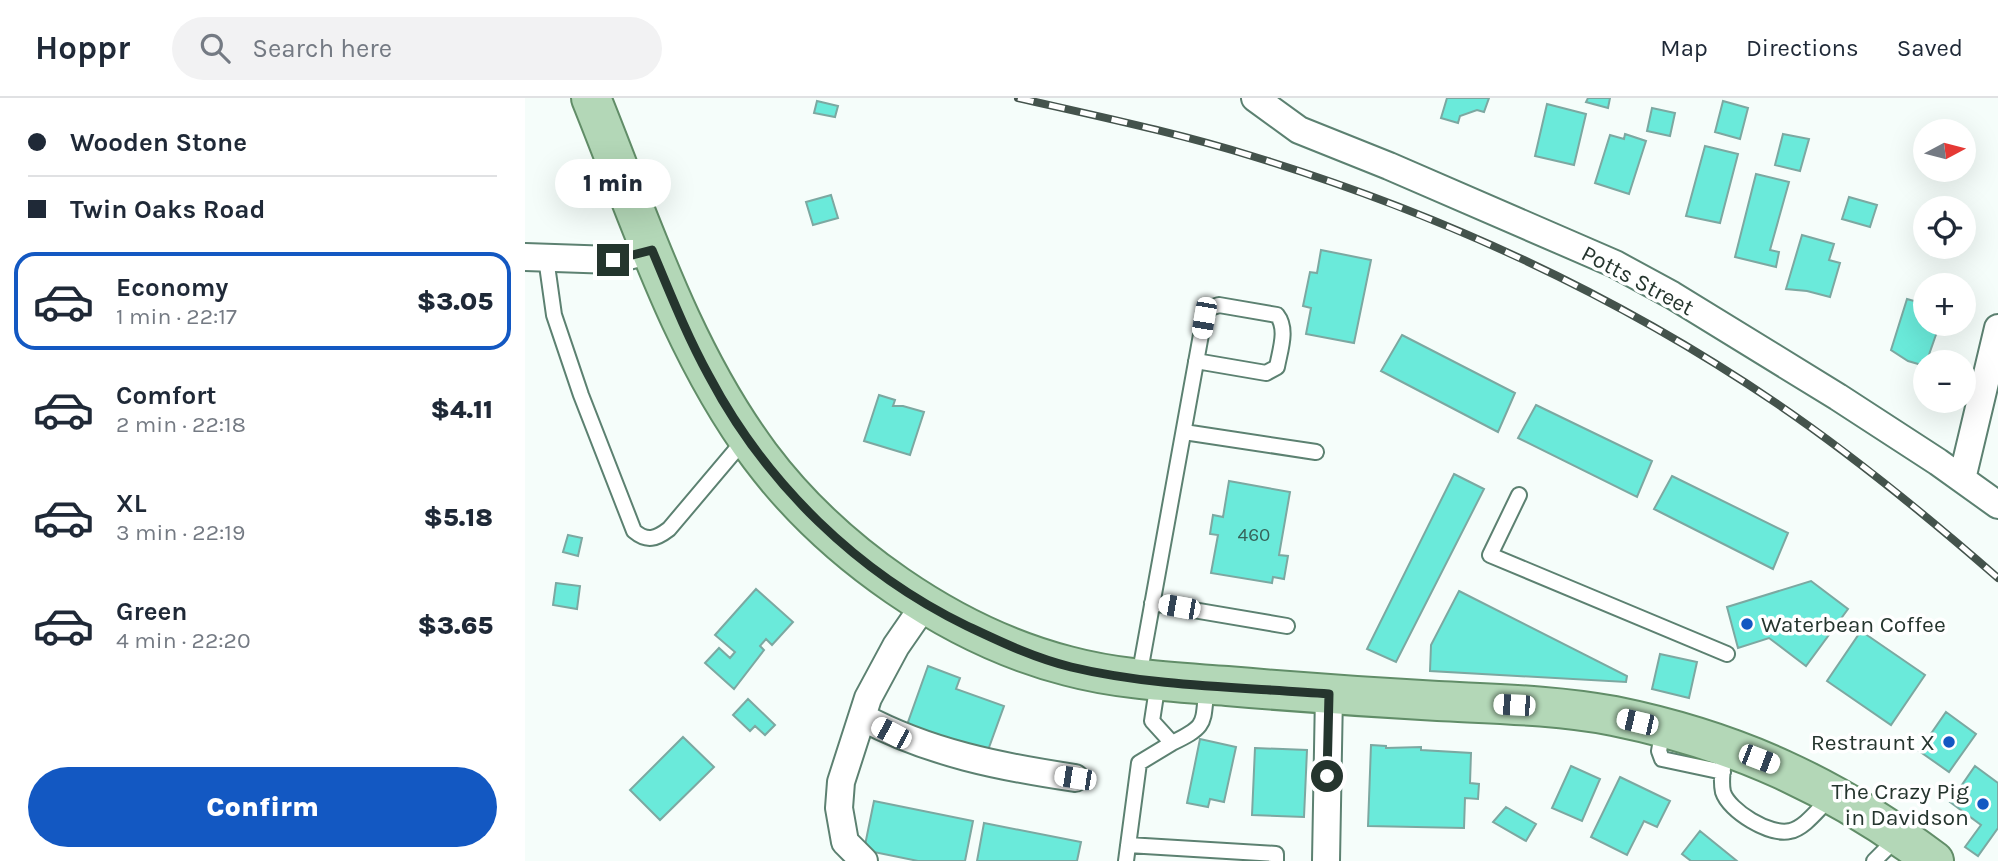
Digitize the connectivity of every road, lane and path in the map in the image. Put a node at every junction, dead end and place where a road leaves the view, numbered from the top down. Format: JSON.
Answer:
{"nodes":[{"id":1,"x":591,"y":98,"type":"edge"},
{"id":2,"x":1255,"y":98,"type":"edge"},
{"id":3,"x":652,"y":250,"type":"junction"},
{"id":4,"x":536,"y":257,"type":"edge"},
{"id":5,"x":1998,"y":328,"type":"edge"},
{"id":6,"x":1196,"y":361,"type":"junction"},
{"id":7,"x":1184,"y":432,"type":"junction"},
{"id":8,"x":747,"y":436,"type":"junction"},
{"id":9,"x":1316,"y":452,"type":"dead end"},
{"id":10,"x":1962,"y":479,"type":"junction"},
{"id":11,"x":1519,"y":495,"type":"dead end"},
{"id":12,"x":1998,"y":505,"type":"edge"},
{"id":13,"x":1152,"y":603,"type":"junction"},
{"id":14,"x":925,"y":604,"type":"junction"},
{"id":15,"x":1287,"y":626,"type":"dead end"},
{"id":16,"x":1727,"y":654,"type":"dead end"},
{"id":17,"x":1148,"y":679,"type":"junction"},
{"id":18,"x":1207,"y":685,"type":"junction"},
{"id":19,"x":1329,"y":694,"type":"junction"},
{"id":20,"x":862,"y":718,"type":"junction"},
{"id":21,"x":1172,"y":743,"type":"junction"},
{"id":22,"x":1724,"y":760,"type":"junction"},
{"id":23,"x":1075,"y":778,"type":"dead end"},
{"id":24,"x":1833,"y":794,"type":"junction"},
{"id":25,"x":1128,"y":845,"type":"junction"},
{"id":26,"x":1887,"y":848,"type":"edge"},
{"id":27,"x":864,"y":861,"type":"edge"},
{"id":28,"x":1126,"y":861,"type":"edge"},
{"id":29,"x":1276,"y":861,"type":"edge"},
{"id":30,"x":1326,"y":861,"type":"edge"},
{"id":31,"x":1934,"y":861,"type":"edge"}],
"edges":[{"from":1,"to":3,"type":"main road"},
{"from":2,"to":10,"type":"street","name":"Potts Street"},
{"from":3,"to":4,"type":"street"},
{"from":3,"to":8,"type":"main road"},
{"from":4,"to":8,"type":"lane"},
{"from":5,"to":10,"type":"street"},
{"from":6,"to":6,"type":"lane"},
{"from":6,"to":7,"type":"lane"},
{"from":7,"to":9,"type":"lane"},
{"from":7,"to":13,"type":"lane"},
{"from":8,"to":14,"type":"main road"},
{"from":10,"to":12,"type":"street","name":"Potts Street"},
{"from":11,"to":16,"type":"lane"},
{"from":13,"to":15,"type":"lane"},
{"from":13,"to":17,"type":"lane"},
{"from":14,"to":17,"type":"main road"},
{"from":14,"to":20,"type":"street"},
{"from":17,"to":18,"type":"main road"},
{"from":17,"to":21,"type":"lane"},
{"from":18,"to":19,"type":"main road"},
{"from":18,"to":21,"type":"lane"},
{"from":19,"to":22,"type":"main road"},
{"from":19,"to":30,"type":"street"},
{"from":20,"to":23,"type":"street"},
{"from":20,"to":27,"type":"street"},
{"from":21,"to":25,"type":"lane"},
{"from":22,"to":24,"type":"main road"},
{"from":22,"to":24,"type":"lane"},
{"from":24,"to":26,"type":"main road"},
{"from":25,"to":28,"type":"lane"},
{"from":25,"to":29,"type":"lane"},
{"from":26,"to":31,"type":"main road"}]}
